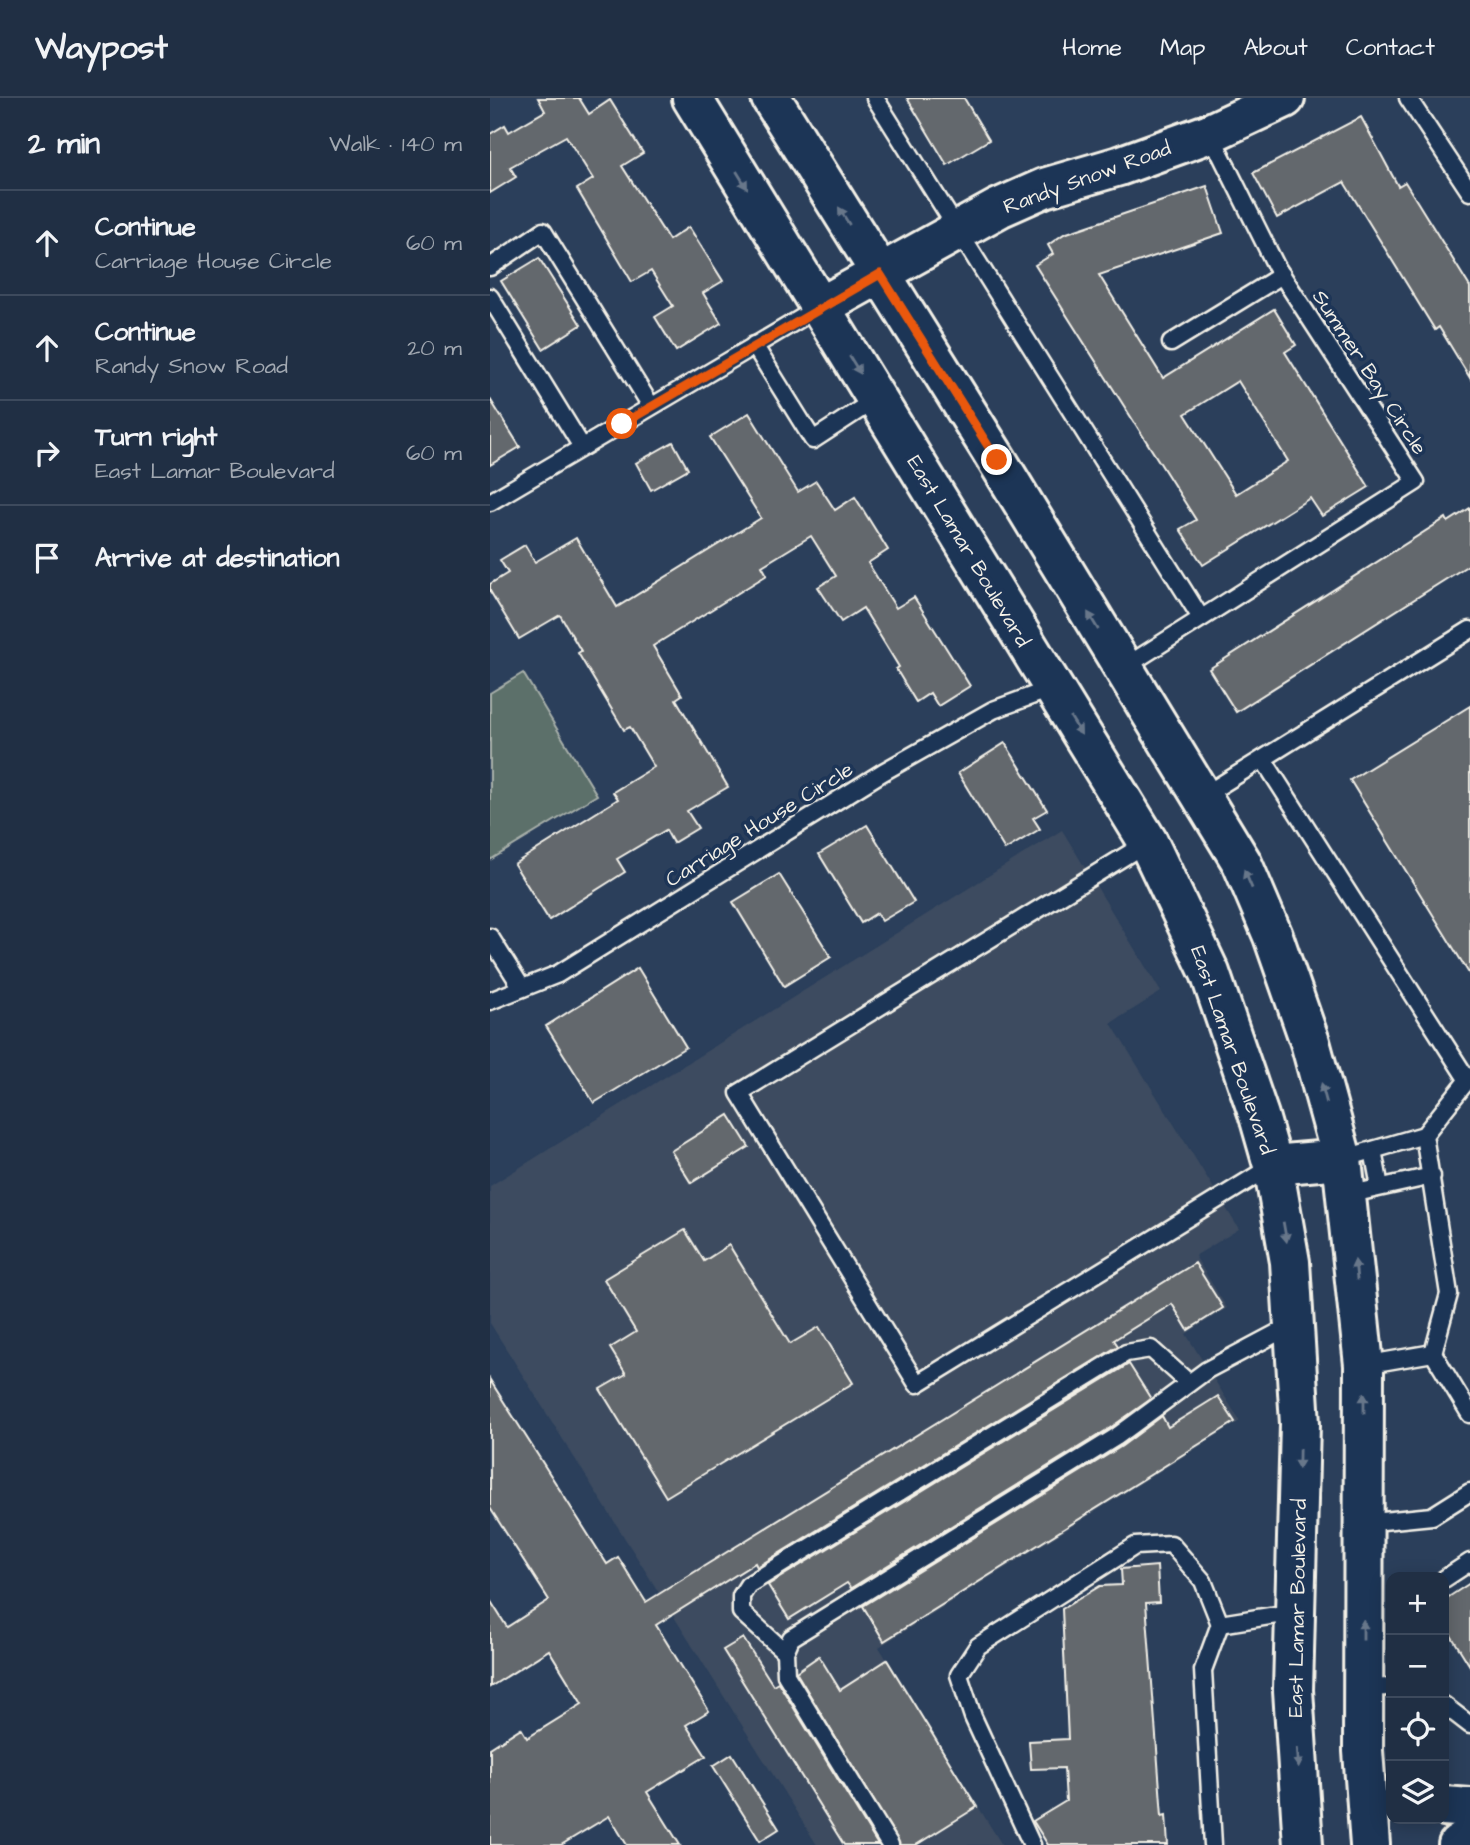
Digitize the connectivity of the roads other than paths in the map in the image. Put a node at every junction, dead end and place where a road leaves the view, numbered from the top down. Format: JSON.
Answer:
{"nodes":[{"id":1,"x":692,"y":98,"type":"edge"},
{"id":2,"x":771,"y":98,"type":"edge"},
{"id":3,"x":875,"y":98,"type":"edge"},
{"id":4,"x":1285,"y":98,"type":"edge"},
{"id":5,"x":1408,"y":98,"type":"edge"},
{"id":6,"x":1241,"y":108,"type":"edge"},
{"id":7,"x":1210,"y":133,"type":"junction"},
{"id":8,"x":1470,"y":192,"type":"edge"},
{"id":9,"x":957,"y":229,"type":"junction"},
{"id":10,"x":490,"y":267,"type":"edge"},
{"id":11,"x":880,"y":274,"type":"junction"},
{"id":12,"x":1282,"y":275,"type":"junction"},
{"id":13,"x":490,"y":297,"type":"edge"},
{"id":14,"x":820,"y":307,"type":"junction"},
{"id":15,"x":1171,"y":343,"type":"dead end"},
{"id":16,"x":754,"y":345,"type":"junction"},
{"id":17,"x":877,"y":399,"type":"junction"},
{"id":18,"x":651,"y":406,"type":"junction"},
{"id":19,"x":582,"y":447,"type":"junction"},
{"id":20,"x":490,"y":502,"type":"edge"},
{"id":21,"x":1201,"y":618,"type":"junction"},
{"id":22,"x":1470,"y":630,"type":"edge"},
{"id":23,"x":1122,"y":669,"type":"junction"},
{"id":24,"x":1053,"y":688,"type":"junction"},
{"id":25,"x":1263,"y":759,"type":"junction"},
{"id":26,"x":1203,"y":796,"type":"junction"},
{"id":27,"x":1148,"y":842,"type":"junction"},
{"id":28,"x":490,"y":937,"type":"edge"},
{"id":29,"x":522,"y":988,"type":"junction"},
{"id":30,"x":490,"y":1000,"type":"edge"},
{"id":31,"x":1468,"y":1078,"type":"edge"},
{"id":32,"x":1424,"y":1135,"type":"junction"},
{"id":33,"x":1273,"y":1165,"type":"junction"},
{"id":34,"x":1360,"y":1173,"type":"junction"},
{"id":35,"x":1432,"y":1176,"type":"junction"},
{"id":36,"x":1294,"y":1324,"type":"junction"},
{"id":37,"x":1433,"y":1353,"type":"junction"},
{"id":38,"x":1364,"y":1365,"type":"junction"},
{"id":39,"x":1189,"y":1383,"type":"junction"},
{"id":40,"x":1470,"y":1414,"type":"edge"},
{"id":41,"x":1470,"y":1492,"type":"edge"},
{"id":42,"x":1363,"y":1523,"type":"junction"},
{"id":43,"x":1470,"y":1562,"type":"edge"},
{"id":44,"x":1449,"y":1576,"type":"edge"},
{"id":45,"x":1295,"y":1612,"type":"junction"},
{"id":46,"x":1220,"y":1624,"type":"junction"},
{"id":47,"x":785,"y":1652,"type":"junction"},
{"id":48,"x":1377,"y":1688,"type":"edge"},
{"id":49,"x":1449,"y":1708,"type":"edge"},
{"id":50,"x":1469,"y":1720,"type":"edge"},
{"id":51,"x":1363,"y":1751,"type":"junction"},
{"id":52,"x":1386,"y":1772,"type":"edge"},
{"id":53,"x":1449,"y":1806,"type":"edge"},
{"id":54,"x":1470,"y":1808,"type":"edge"},
{"id":55,"x":1470,"y":1838,"type":"edge"},
{"id":56,"x":890,"y":1845,"type":"edge"},
{"id":57,"x":1032,"y":1845,"type":"edge"},
{"id":58,"x":1213,"y":1845,"type":"edge"},
{"id":59,"x":1303,"y":1845,"type":"edge"},
{"id":60,"x":1370,"y":1845,"type":"edge"},
{"id":61,"x":1458,"y":1845,"type":"edge"}],
"edges":[{"from":1,"to":14,"type":"main road","name":"East Lamar Boulevard","one_way":true},
{"from":11,"to":2,"type":"main road","one_way":true},
{"from":3,"to":9,"type":"lane"},
{"from":4,"to":6,"type":"main road","name":"Randy Snow Road"},
{"from":5,"to":8,"type":"lane"},
{"from":6,"to":7,"type":"main road","name":"Randy Snow Road"},
{"from":7,"to":9,"type":"main road","name":"Randy Snow Road"},
{"from":7,"to":12,"type":"lane","name":"Summer Bay Circle"},
{"from":9,"to":11,"type":"main road","name":"Randy Snow Road"},
{"from":9,"to":21,"type":"lane"},
{"from":10,"to":18,"type":"lane"},
{"from":11,"to":14,"type":"main road","name":"Randy Snow Road"},
{"from":23,"to":11,"type":"main road","one_way":true},
{"from":12,"to":15,"type":"lane"},
{"from":12,"to":21,"type":"lane","name":"Summer Bay Circle"},
{"from":13,"to":19,"type":"lane"},
{"from":14,"to":16,"type":"lane"},
{"from":14,"to":17,"type":"main road","name":"East Lamar Boulevard","one_way":true},
{"from":16,"to":17,"type":"lane"},
{"from":16,"to":18,"type":"lane"},
{"from":17,"to":24,"type":"main road","name":"East Lamar Boulevard"},
{"from":18,"to":19,"type":"lane"},
{"from":19,"to":20,"type":"lane"},
{"from":21,"to":23,"type":"lane","name":"Summer Bay Circle"},
{"from":22,"to":25,"type":"lane"},
{"from":23,"to":26,"type":"main road"},
{"from":24,"to":27,"type":"main road","name":"East Lamar Boulevard","one_way":true},
{"from":24,"to":29,"type":"lane","name":"Carriage House Circle"},
{"from":25,"to":26,"type":"lane"},
{"from":25,"to":31,"type":"lane"},
{"from":34,"to":26,"type":"main road","one_way":true},
{"from":27,"to":33,"type":"main road","name":"East Lamar Boulevard"},
{"from":27,"to":33,"type":"lane"},
{"from":28,"to":29,"type":"lane"},
{"from":29,"to":30,"type":"lane","name":"Carriage House Circle"},
{"from":31,"to":32,"type":"lane"},
{"from":32,"to":34,"type":"lane"},
{"from":32,"to":35,"type":"lane"},
{"from":33,"to":34,"type":"main road"},
{"from":33,"to":36,"type":"main road","name":"East Lamar Boulevard","one_way":true},
{"from":34,"to":35,"type":"lane"},
{"from":38,"to":34,"type":"main road","one_way":true},
{"from":35,"to":37,"type":"lane"},
{"from":36,"to":39,"type":"lane"},
{"from":36,"to":45,"type":"main road","name":"East Lamar Boulevard","one_way":true},
{"from":37,"to":38,"type":"lane"},
{"from":37,"to":40,"type":"lane"},
{"from":42,"to":38,"type":"main road","one_way":true},
{"from":39,"to":47,"type":"lane"},
{"from":39,"to":47,"type":"lane"},
{"from":41,"to":42,"type":"lane"},
{"from":48,"to":42,"type":"main road","one_way":true},
{"from":43,"to":44,"type":"lane"},
{"from":45,"to":46,"type":"lane"},
{"from":45,"to":59,"type":"main road","name":"East Lamar Boulevard","one_way":true},
{"from":46,"to":57,"type":"lane"},
{"from":46,"to":58,"type":"lane"},
{"from":47,"to":56,"type":"lane"},
{"from":48,"to":51,"type":"main road"},
{"from":49,"to":50,"type":"lane"},
{"from":51,"to":52,"type":"main road"},
{"from":51,"to":60,"type":"main road"},
{"from":53,"to":54,"type":"main road"},
{"from":55,"to":61,"type":"main road"}]}
